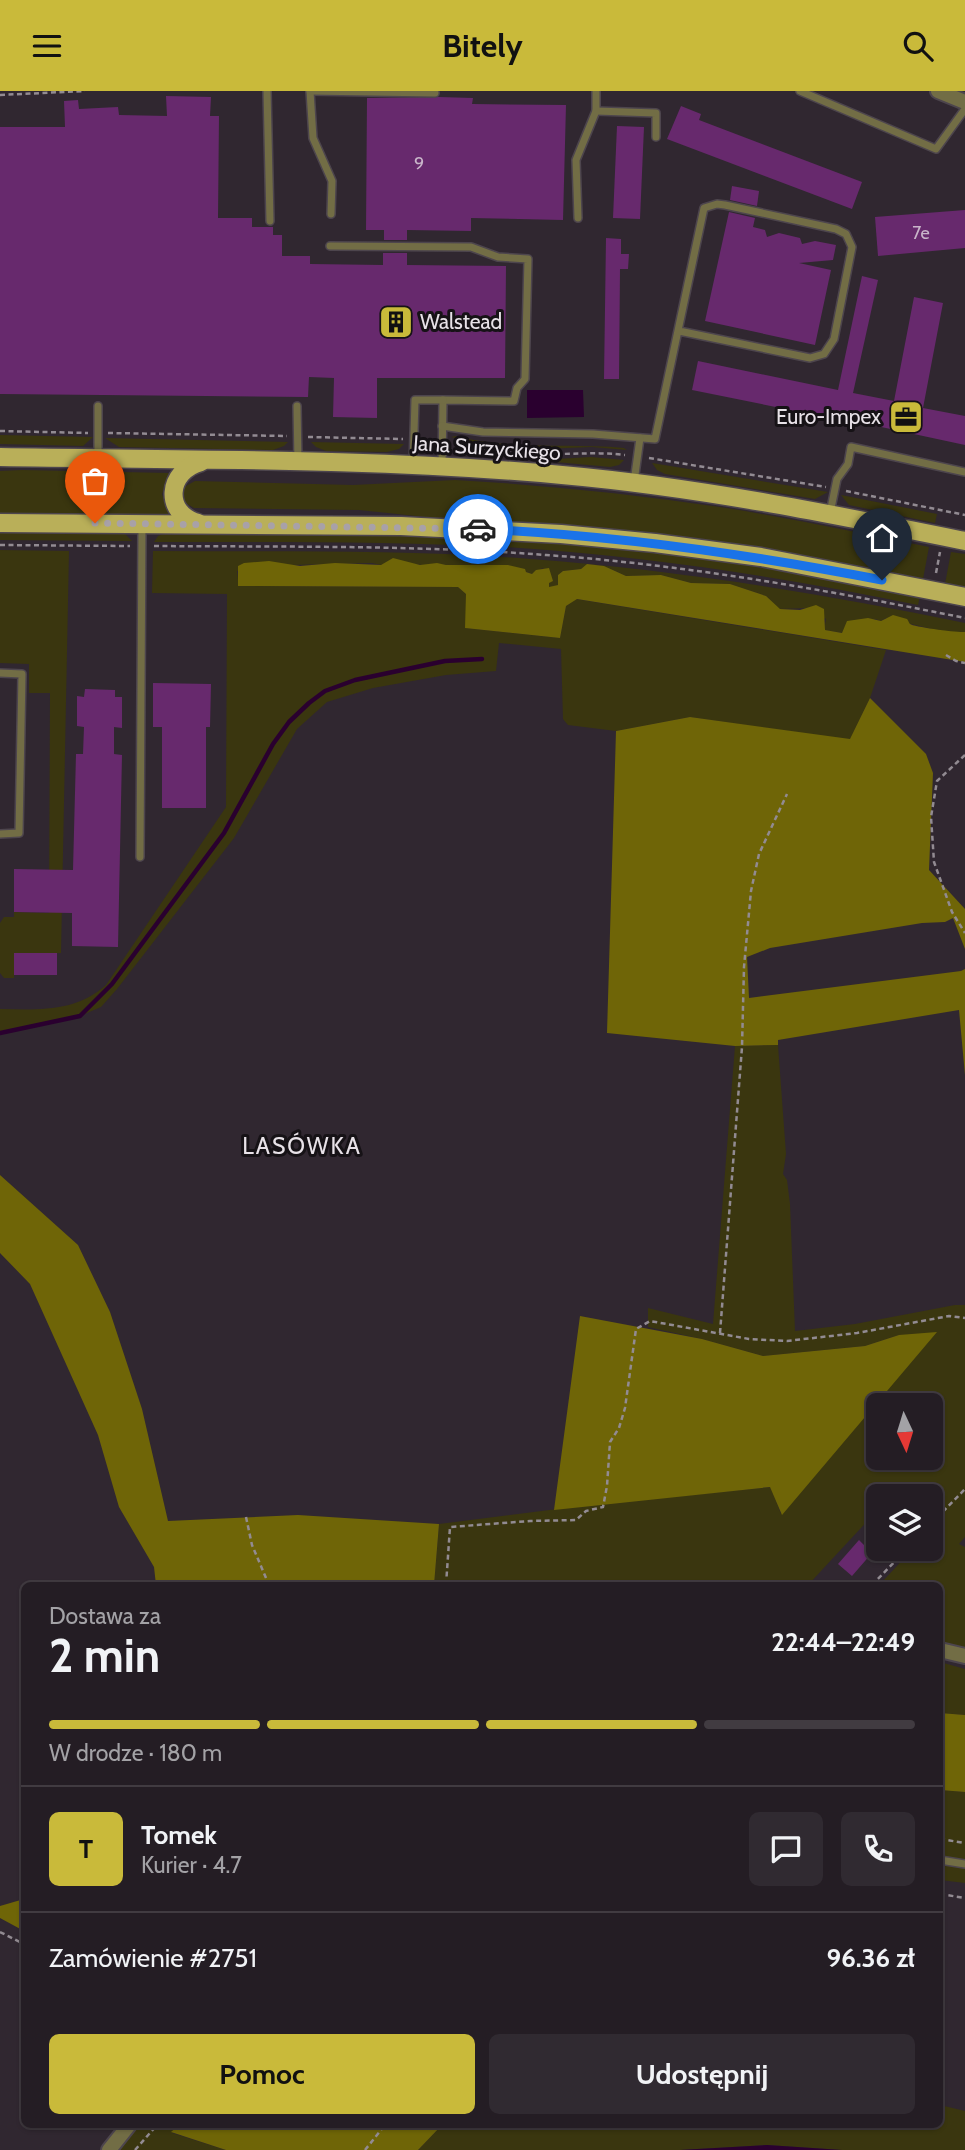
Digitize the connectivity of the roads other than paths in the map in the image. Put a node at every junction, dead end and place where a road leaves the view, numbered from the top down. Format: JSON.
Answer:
{"nodes":[{"id":1,"x":267,"y":91,"type":"edge"},
{"id":2,"x":310,"y":91,"type":"edge"},
{"id":3,"x":596,"y":91,"type":"edge"},
{"id":4,"x":800,"y":91,"type":"edge"},
{"id":5,"x":938,"y":91,"type":"edge"},
{"id":6,"x":435,"y":93,"type":"dead end"},
{"id":7,"x":965,"y":102,"type":"edge"},
{"id":8,"x":965,"y":109,"type":"edge"},
{"id":9,"x":596,"y":111,"type":"junction"},
{"id":10,"x":656,"y":137,"type":"dead end"},
{"id":11,"x":331,"y":214,"type":"dead end"},
{"id":12,"x":578,"y":218,"type":"dead end"},
{"id":13,"x":270,"y":221,"type":"dead end"},
{"id":14,"x":330,"y":246,"type":"dead end"},
{"id":15,"x":679,"y":331,"type":"junction"},
{"id":16,"x":443,"y":400,"type":"junction"},
{"id":17,"x":98,"y":406,"type":"dead end"},
{"id":18,"x":297,"y":406,"type":"dead end"},
{"id":19,"x":442,"y":426,"type":"junction"},
{"id":20,"x":640,"y":438,"type":"junction"},
{"id":21,"x":0,"y":457,"type":"edge"},
{"id":22,"x":98,"y":458,"type":"junction"},
{"id":23,"x":215,"y":461,"type":"junction"},
{"id":24,"x":298,"y":463,"type":"junction"},
{"id":25,"x":414,"y":466,"type":"junction"},
{"id":26,"x":442,"y":466,"type":"junction"},
{"id":27,"x":965,"y":472,"type":"edge"},
{"id":28,"x":634,"y":482,"type":"junction"},
{"id":29,"x":830,"y":514,"type":"junction"},
{"id":30,"x":0,"y":523,"type":"edge"},
{"id":31,"x":142,"y":524,"type":"junction"},
{"id":32,"x":206,"y":525,"type":"junction"},
{"id":33,"x":965,"y":541,"type":"edge"},
{"id":34,"x":965,"y":597,"type":"edge"},
{"id":35,"x":0,"y":673,"type":"edge"},
{"id":36,"x":0,"y":834,"type":"edge"},
{"id":37,"x":140,"y":856,"type":"dead end"},
{"id":38,"x":943,"y":1651,"type":"edge"},
{"id":39,"x":965,"y":1656,"type":"edge"},
{"id":40,"x":943,"y":1860,"type":"edge"},
{"id":41,"x":965,"y":1864,"type":"edge"},
{"id":42,"x":127,"y":2128,"type":"edge"},
{"id":43,"x":109,"y":2150,"type":"edge"}],
"edges":[{"from":1,"to":13,"type":"lane"},
{"from":2,"to":6,"type":"lane"},
{"from":2,"to":11,"type":"lane"},
{"from":3,"to":9,"type":"lane"},
{"from":4,"to":8,"type":"lane"},
{"from":5,"to":7,"type":"street"},
{"from":9,"to":10,"type":"lane"},
{"from":9,"to":12,"type":"lane"},
{"from":14,"to":16,"type":"lane"},
{"from":15,"to":15,"type":"lane"},
{"from":15,"to":20,"type":"lane"},
{"from":16,"to":19,"type":"lane"},
{"from":16,"to":25,"type":"lane"},
{"from":17,"to":22,"type":"lane"},
{"from":18,"to":24,"type":"lane"},
{"from":19,"to":20,"type":"lane"},
{"from":19,"to":26,"type":"lane"},
{"from":20,"to":28,"type":"lane"},
{"from":21,"to":22,"type":"main road","name":"Jana Surzyckiego"},
{"from":22,"to":23,"type":"main road","name":"Jana Surzyckiego"},
{"from":23,"to":24,"type":"main road","name":"Jana Surzyckiego"},
{"from":23,"to":32,"type":"main road"},
{"from":24,"to":25,"type":"main road","name":"Jana Surzyckiego"},
{"from":25,"to":26,"type":"main road","name":"Jana Surzyckiego"},
{"from":26,"to":28,"type":"main road","name":"Jana Surzyckiego"},
{"from":27,"to":29,"type":"lane"},
{"from":28,"to":29,"type":"main road","name":"Jana Surzyckiego"},
{"from":29,"to":33,"type":"main road","name":"Jana Surzyckiego"},
{"from":30,"to":31,"type":"main road"},
{"from":31,"to":32,"type":"main road"},
{"from":31,"to":37,"type":"lane"},
{"from":32,"to":34,"type":"main road"},
{"from":35,"to":36,"type":"lane"},
{"from":38,"to":39,"type":"street"},
{"from":40,"to":41,"type":"lane"},
{"from":42,"to":43,"type":"street"}]}
